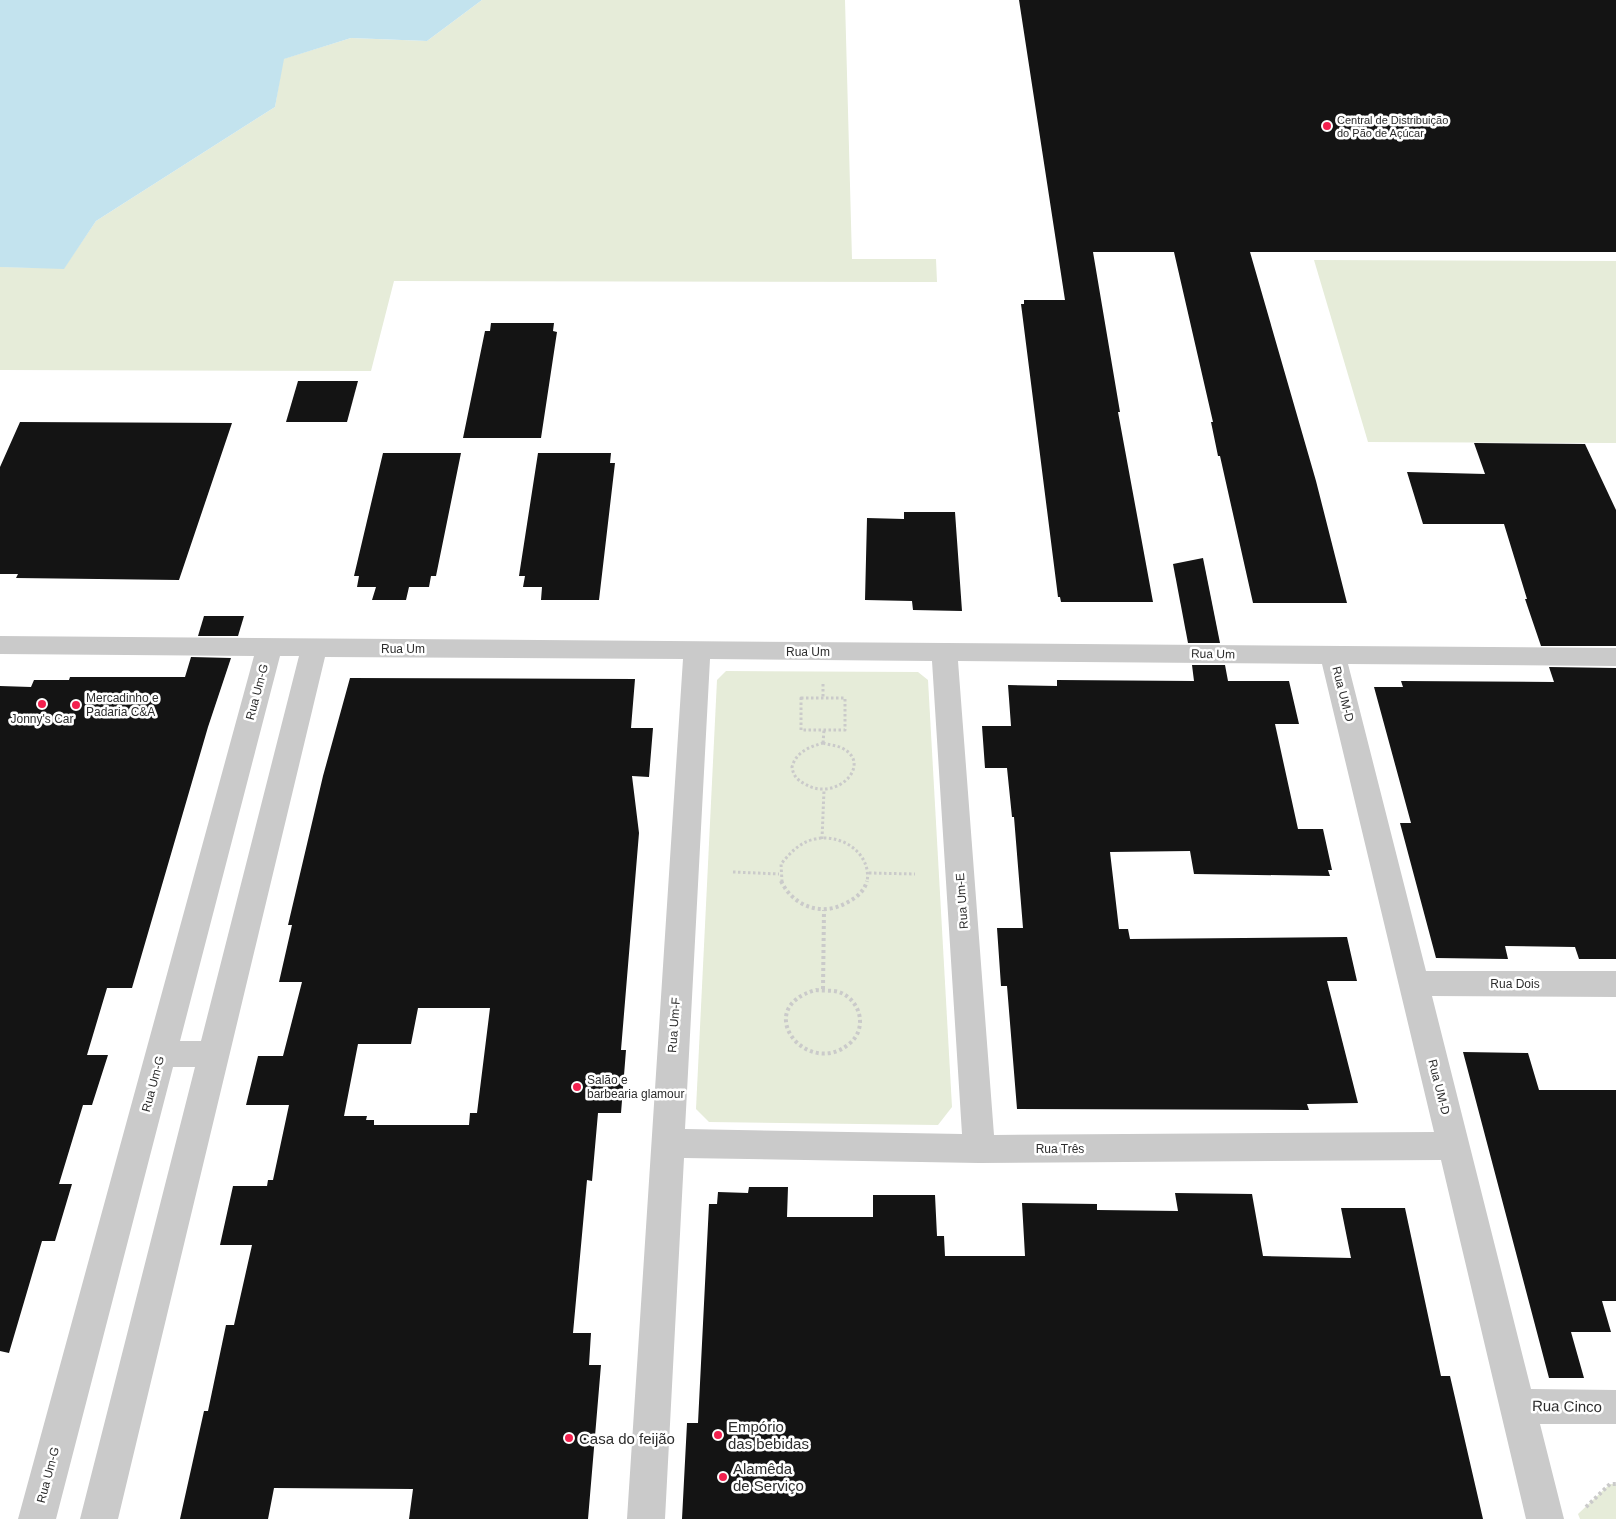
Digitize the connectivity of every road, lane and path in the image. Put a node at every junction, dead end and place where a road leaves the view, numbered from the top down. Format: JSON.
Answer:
{"nodes":[{"id":1,"x":0,"y":645,"type":"edge"},
{"id":2,"x":269,"y":648,"type":"junction"},
{"id":3,"x":314,"y":648,"type":"junction"},
{"id":4,"x":697,"y":651,"type":"junction"},
{"id":5,"x":944,"y":652,"type":"junction"},
{"id":6,"x":1333,"y":655,"type":"junction"},
{"id":7,"x":1616,"y":657,"type":"edge"},
{"id":8,"x":823,"y":684,"type":"dead end"},
{"id":9,"x":823,"y":698,"type":"junction"},
{"id":10,"x":824,"y":730,"type":"junction"},
{"id":11,"x":823,"y":743,"type":"junction"},
{"id":12,"x":824,"y":790,"type":"junction"},
{"id":13,"x":822,"y":839,"type":"junction"},
{"id":14,"x":733,"y":872,"type":"dead end"},
{"id":15,"x":869,"y":873,"type":"junction"},
{"id":16,"x":779,"y":874,"type":"junction"},
{"id":17,"x":915,"y":874,"type":"dead end"},
{"id":18,"x":824,"y":910,"type":"junction"},
{"id":19,"x":1414,"y":983,"type":"junction"},
{"id":20,"x":1616,"y":984,"type":"edge"},
{"id":21,"x":823,"y":989,"type":"junction"},
{"id":22,"x":161,"y":1054,"type":"junction"},
{"id":23,"x":214,"y":1054,"type":"junction"},
{"id":24,"x":666,"y":1143,"type":"junction"},
{"id":25,"x":1454,"y":1146,"type":"junction"},
{"id":26,"x":979,"y":1149,"type":"junction"},
{"id":27,"x":1517,"y":1406,"type":"junction"},
{"id":28,"x":1616,"y":1407,"type":"edge"},
{"id":29,"x":1616,"y":1484,"type":"edge"},
{"id":30,"x":1578,"y":1514,"type":"dead end"},
{"id":31,"x":36,"y":1519,"type":"edge"},
{"id":32,"x":98,"y":1519,"type":"edge"},
{"id":33,"x":646,"y":1519,"type":"edge"},
{"id":34,"x":1546,"y":1519,"type":"edge"}],
"edges":[{"from":1,"to":2,"type":"street","name":"Rua Um"},
{"from":2,"to":3,"type":"street","name":"Rua Um"},
{"from":2,"to":22,"type":"street","name":"Rua Um-G"},
{"from":3,"to":4,"type":"street","name":"Rua Um"},
{"from":3,"to":23,"type":"street"},
{"from":4,"to":5,"type":"street","name":"Rua Um"},
{"from":4,"to":24,"type":"street","name":"Rua Um-F"},
{"from":5,"to":6,"type":"street","name":"Rua Um"},
{"from":5,"to":26,"type":"street","name":"Rua Um-E"},
{"from":6,"to":7,"type":"street","name":"Rua Um"},
{"from":6,"to":19,"type":"street","name":"Rua UM-D"},
{"from":8,"to":9,"type":"path"},
{"from":9,"to":10,"type":"path"},
{"from":9,"to":10,"type":"path"},
{"from":10,"to":11,"type":"path"},
{"from":11,"to":12,"type":"path"},
{"from":11,"to":12,"type":"path"},
{"from":12,"to":13,"type":"path"},
{"from":13,"to":15,"type":"path"},
{"from":13,"to":16,"type":"path"},
{"from":14,"to":16,"type":"path"},
{"from":15,"to":17,"type":"path"},
{"from":15,"to":18,"type":"path"},
{"from":16,"to":18,"type":"path"},
{"from":18,"to":21,"type":"path"},
{"from":19,"to":20,"type":"street","name":"Rua Dois"},
{"from":19,"to":25,"type":"street","name":"Rua UM-D"},
{"from":21,"to":21,"type":"path"},
{"from":22,"to":23,"type":"street"},
{"from":22,"to":31,"type":"street","name":"Rua Um-G"},
{"from":23,"to":32,"type":"street"},
{"from":24,"to":26,"type":"street","name":"Rua Três"},
{"from":24,"to":33,"type":"street","name":"Rua Um-F"},
{"from":25,"to":26,"type":"street","name":"Rua Três"},
{"from":25,"to":27,"type":"street","name":"Rua UM-D"},
{"from":27,"to":28,"type":"street","name":"Rua Cinco"},
{"from":27,"to":34,"type":"street","name":"Rua UM-D"},
{"from":29,"to":30,"type":"path"}]}
